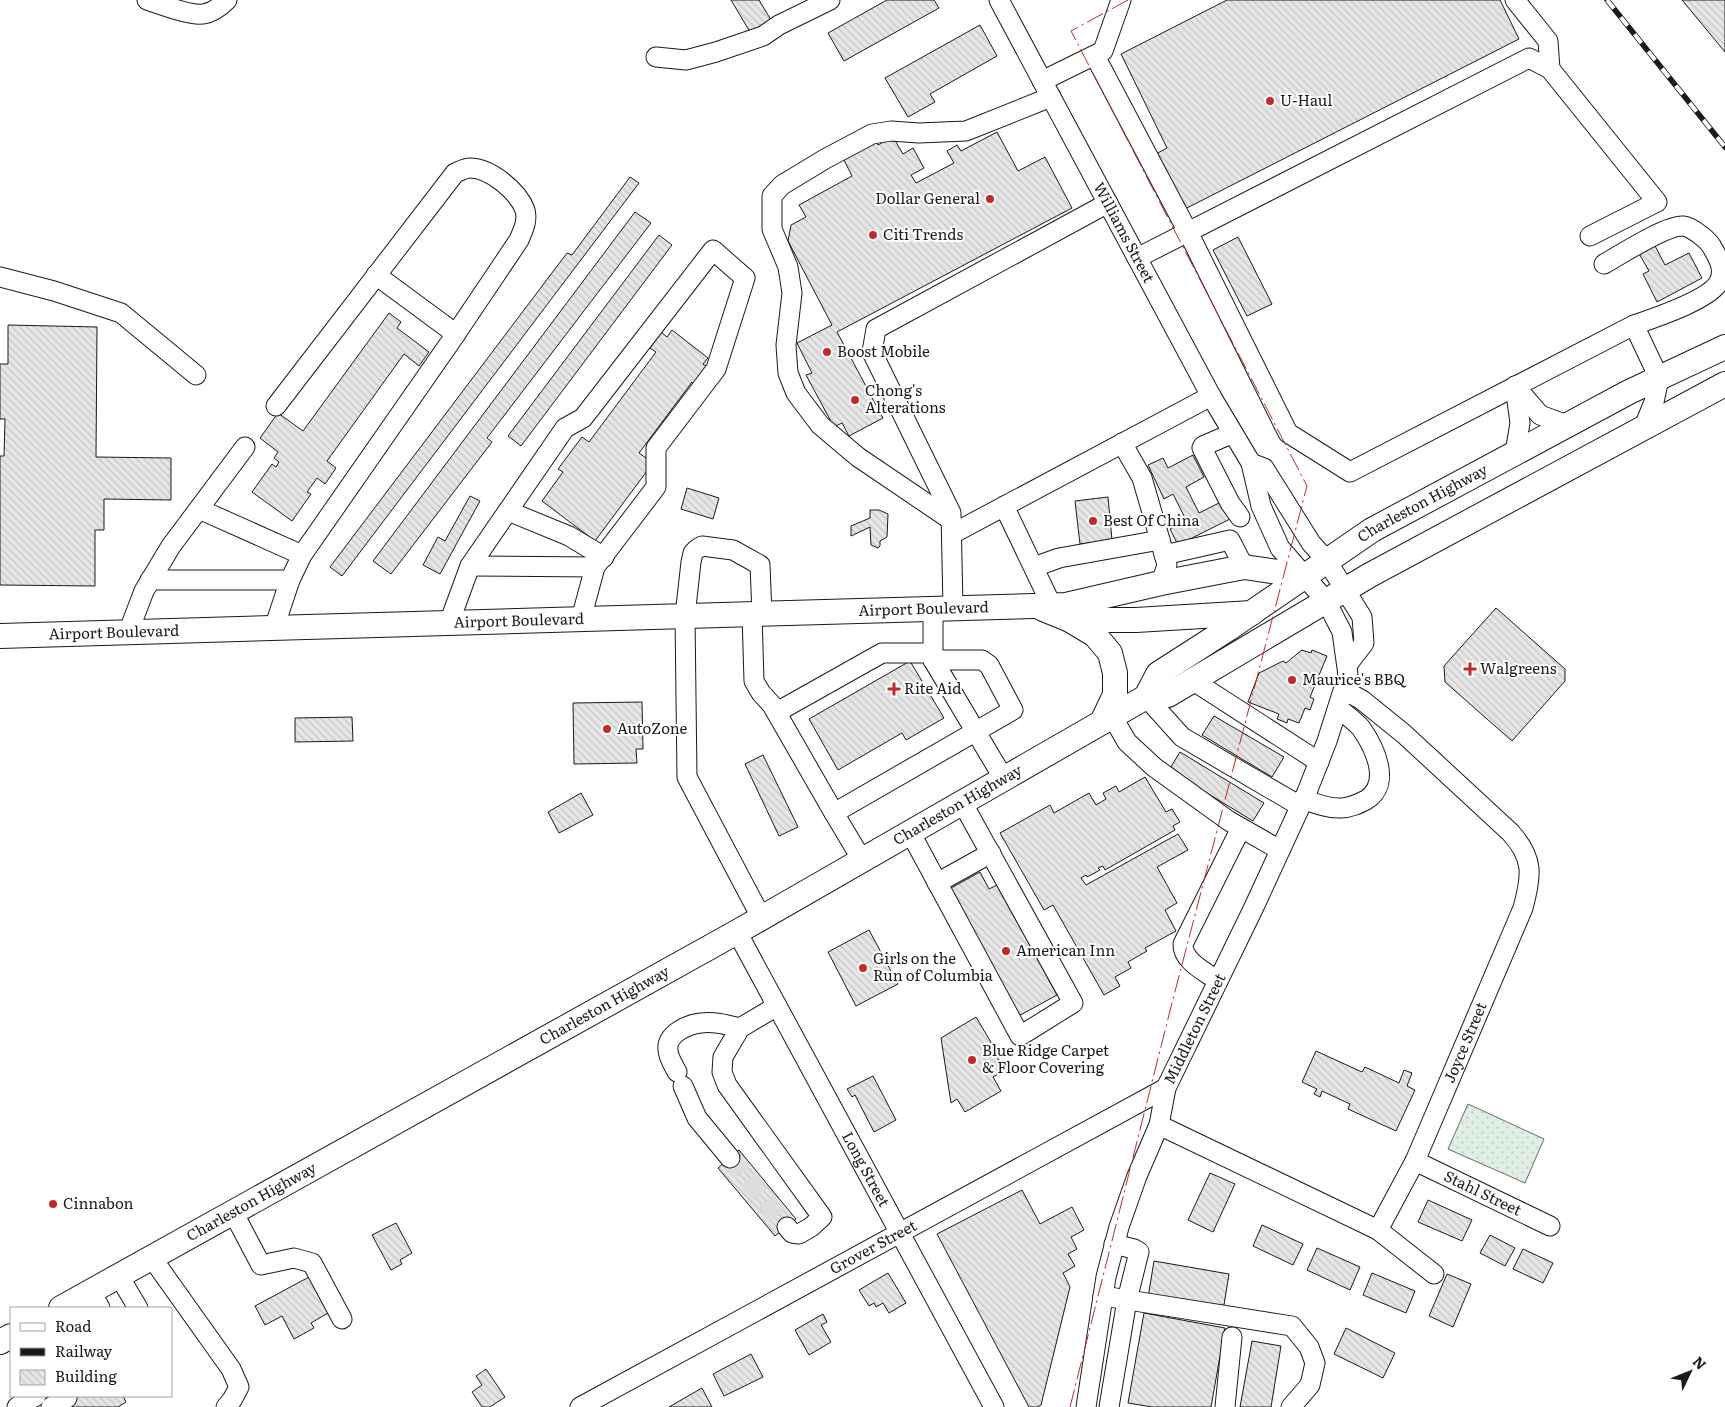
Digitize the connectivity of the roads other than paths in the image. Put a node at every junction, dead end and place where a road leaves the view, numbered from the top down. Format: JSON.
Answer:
{"nodes":[{"id":1,"x":147,"y":0,"type":"edge"},
{"id":2,"x":227,"y":0,"type":"edge"},
{"id":3,"x":830,"y":0,"type":"edge"},
{"id":4,"x":999,"y":0,"type":"edge"},
{"id":5,"x":1121,"y":0,"type":"edge"},
{"id":6,"x":1515,"y":0,"type":"edge"},
{"id":7,"x":1096,"y":56,"type":"junction"},
{"id":8,"x":656,"y":57,"type":"dead end"},
{"id":9,"x":1550,"y":70,"type":"junction"},
{"id":10,"x":1047,"y":89,"type":"junction"},
{"id":11,"x":1108,"y":203,"type":"junction"},
{"id":12,"x":1188,"y":232,"type":"junction"},
{"id":13,"x":1590,"y":236,"type":"dead end"},
{"id":14,"x":1137,"y":258,"type":"junction"},
{"id":15,"x":1604,"y":264,"type":"dead end"},
{"id":16,"x":376,"y":275,"type":"junction"},
{"id":17,"x":0,"y":277,"type":"edge"},
{"id":18,"x":1634,"y":325,"type":"junction"},
{"id":19,"x":456,"y":334,"type":"junction"},
{"id":20,"x":1725,"y":347,"type":"edge"},
{"id":21,"x":196,"y":375,"type":"dead end"},
{"id":22,"x":1659,"y":378,"type":"junction"},
{"id":23,"x":1725,"y":384,"type":"edge"},
{"id":24,"x":1515,"y":386,"type":"junction"},
{"id":25,"x":1211,"y":396,"type":"junction"},
{"id":26,"x":276,"y":406,"type":"dead end"},
{"id":27,"x":1567,"y":425,"type":"junction"},
{"id":28,"x":1644,"y":429,"type":"junction"},
{"id":29,"x":1233,"y":433,"type":"junction"},
{"id":30,"x":1122,"y":443,"type":"junction"},
{"id":31,"x":245,"y":447,"type":"dead end"},
{"id":32,"x":1515,"y":453,"type":"junction"},
{"id":33,"x":1251,"y":463,"type":"junction"},
{"id":34,"x":1004,"y":506,"type":"junction"},
{"id":35,"x":1261,"y":506,"type":"junction"},
{"id":36,"x":199,"y":509,"type":"junction"},
{"id":37,"x":508,"y":511,"type":"junction"},
{"id":38,"x":1240,"y":517,"type":"junction"},
{"id":39,"x":952,"y":527,"type":"junction"},
{"id":40,"x":1230,"y":540,"type":"junction"},
{"id":41,"x":1311,"y":543,"type":"joint"},
{"id":42,"x":1162,"y":548,"type":"junction"},
{"id":43,"x":302,"y":555,"type":"junction"},
{"id":44,"x":1327,"y":561,"type":"junction"},
{"id":45,"x":599,"y":562,"type":"junction"},
{"id":46,"x":470,"y":566,"type":"junction"},
{"id":47,"x":1034,"y":567,"type":"junction"},
{"id":48,"x":1244,"y":567,"type":"junction"},
{"id":49,"x":1299,"y":569,"type":"junction"},
{"id":50,"x":150,"y":580,"type":"junction"},
{"id":51,"x":290,"y":580,"type":"junction"},
{"id":52,"x":1161,"y":583,"type":"junction"},
{"id":53,"x":1336,"y":595,"type":"junction"},
{"id":54,"x":1045,"y":606,"type":"junction"},
{"id":55,"x":943,"y":609,"type":"junction"},
{"id":56,"x":1252,"y":613,"type":"junction"},
{"id":57,"x":757,"y":614,"type":"junction"},
{"id":58,"x":685,"y":616,"type":"junction"},
{"id":59,"x":581,"y":619,"type":"junction"},
{"id":60,"x":1070,"y":620,"type":"junction"},
{"id":61,"x":449,"y":623,"type":"junction"},
{"id":62,"x":274,"y":628,"type":"junction"},
{"id":63,"x":128,"y":632,"type":"junction"},
{"id":64,"x":0,"y":636,"type":"edge"},
{"id":65,"x":933,"y":656,"type":"junction"},
{"id":66,"x":1192,"y":680,"type":"junction"},
{"id":67,"x":1344,"y":690,"type":"junction"},
{"id":68,"x":1146,"y":697,"type":"junction"},
{"id":69,"x":1338,"y":708,"type":"junction"},
{"id":70,"x":777,"y":712,"type":"junction"},
{"id":71,"x":1107,"y":719,"type":"junction"},
{"id":72,"x":976,"y":732,"type":"junction"},
{"id":73,"x":1319,"y":762,"type":"junction"},
{"id":74,"x":1004,"y":779,"type":"junction"},
{"id":75,"x":962,"y":802,"type":"junction"},
{"id":76,"x":1302,"y":803,"type":"junction"},
{"id":77,"x":834,"y":813,"type":"junction"},
{"id":78,"x":1241,"y":828,"type":"junction"},
{"id":79,"x":910,"y":832,"type":"junction"},
{"id":80,"x":1280,"y":850,"type":"junction"},
{"id":81,"x":991,"y":853,"type":"junction"},
{"id":82,"x":862,"y":860,"type":"junction"},
{"id":83,"x":936,"y":883,"type":"junction"},
{"id":84,"x":761,"y":917,"type":"junction"},
{"id":85,"x":737,"y":932,"type":"junction"},
{"id":86,"x":1218,"y":981,"type":"junction"},
{"id":87,"x":777,"y":1006,"type":"junction"},
{"id":88,"x":740,"y":1028,"type":"junction"},
{"id":89,"x":1166,"y":1088,"type":"junction"},
{"id":90,"x":1159,"y":1125,"type":"junction"},
{"id":91,"x":730,"y":1158,"type":"tunnel mouth"},
{"id":92,"x":1414,"y":1161,"type":"junction"},
{"id":93,"x":233,"y":1212,"type":"junction"},
{"id":94,"x":1550,"y":1226,"type":"dead end"},
{"id":95,"x":787,"y":1227,"type":"dead end"},
{"id":96,"x":1378,"y":1230,"type":"junction"},
{"id":97,"x":899,"y":1232,"type":"junction"},
{"id":98,"x":1114,"y":1244,"type":"junction"},
{"id":99,"x":152,"y":1258,"type":"junction"},
{"id":100,"x":1434,"y":1274,"type":"dead end"},
{"id":101,"x":119,"y":1276,"type":"junction"},
{"id":102,"x":1103,"y":1296,"type":"junction"},
{"id":103,"x":95,"y":1300,"type":"edge"},
{"id":104,"x":1127,"y":1300,"type":"junction"},
{"id":105,"x":65,"y":1307,"type":"edge"},
{"id":106,"x":137,"y":1307,"type":"edge"},
{"id":107,"x":178,"y":1308,"type":"edge"},
{"id":108,"x":342,"y":1319,"type":"dead end"},
{"id":109,"x":1232,"y":1337,"type":"dead end"},
{"id":110,"x":34,"y":1397,"type":"edge"},
{"id":111,"x":67,"y":1398,"type":"dead end"},
{"id":112,"x":17,"y":1407,"type":"edge"},
{"id":113,"x":51,"y":1407,"type":"edge"},
{"id":114,"x":226,"y":1407,"type":"edge"},
{"id":115,"x":580,"y":1407,"type":"edge"},
{"id":116,"x":994,"y":1407,"type":"edge"},
{"id":117,"x":1086,"y":1407,"type":"edge"},
{"id":118,"x":1109,"y":1407,"type":"edge"},
{"id":119,"x":1225,"y":1407,"type":"edge"},
{"id":120,"x":1291,"y":1407,"type":"edge"}],
"edges":[{"from":1,"to":2,"type":"street"},
{"from":3,"to":8,"type":"street"},
{"from":4,"to":10,"type":"street","name":"Williams Street"},
{"from":5,"to":7,"type":"street"},
{"from":6,"to":9,"type":"street"},
{"from":7,"to":10,"type":"street"},
{"from":7,"to":12,"type":"street"},
{"from":9,"to":12,"type":"street"},
{"from":9,"to":13,"type":"street"},
{"from":10,"to":11,"type":"street","name":"Williams Street"},
{"from":10,"to":39,"type":"street"},
{"from":11,"to":14,"type":"street","name":"Williams Street"},
{"from":11,"to":39,"type":"street"},
{"from":12,"to":14,"type":"street"},
{"from":12,"to":24,"type":"street"},
{"from":14,"to":25,"type":"street","name":"Williams Street"},
{"from":15,"to":18,"type":"street"},
{"from":16,"to":19,"type":"street"},
{"from":16,"to":19,"type":"street"},
{"from":16,"to":26,"type":"street"},
{"from":17,"to":21,"type":"street"},
{"from":18,"to":22,"type":"street"},
{"from":18,"to":24,"type":"street"},
{"from":19,"to":43,"type":"street"},
{"from":20,"to":22,"type":"main road","name":"Charleston Highway"},
{"from":22,"to":27,"type":"main road","name":"Charleston Highway"},
{"from":22,"to":28,"type":"street"},
{"from":23,"to":28,"type":"main road","name":"Charleston Highway"},
{"from":24,"to":27,"type":"street"},
{"from":24,"to":32,"type":"street"},
{"from":25,"to":29,"type":"street","name":"Williams Street"},
{"from":25,"to":30,"type":"street"},
{"from":27,"to":32,"type":"main road","name":"Charleston Highway"},
{"from":28,"to":53,"type":"main road","name":"Charleston Highway"},
{"from":29,"to":33,"type":"street","name":"Williams Street"},
{"from":29,"to":38,"type":"street"},
{"from":30,"to":34,"type":"street"},
{"from":30,"to":42,"type":"street"},
{"from":31,"to":36,"type":"street"},
{"from":32,"to":44,"type":"main road","name":"Charleston Highway"},
{"from":33,"to":35,"type":"street","name":"Williams Street"},
{"from":33,"to":41,"type":"street","name":"Williams Street"},
{"from":34,"to":39,"type":"street"},
{"from":34,"to":47,"type":"street"},
{"from":35,"to":38,"type":"street"},
{"from":35,"to":49,"type":"street","name":"Williams Street"},
{"from":36,"to":43,"type":"street"},
{"from":36,"to":50,"type":"street"},
{"from":37,"to":45,"type":"street"},
{"from":37,"to":45,"type":"street"},
{"from":37,"to":46,"type":"street"},
{"from":38,"to":40,"type":"street"},
{"from":39,"to":55,"type":"street"},
{"from":40,"to":42,"type":"street"},
{"from":40,"to":48,"type":"street"},
{"from":41,"to":44,"type":"street","name":"Middleton Street"},
{"from":42,"to":47,"type":"street"},
{"from":42,"to":52,"type":"street"},
{"from":43,"to":51,"type":"street"},
{"from":44,"to":49,"type":"main road","name":"Charleston Highway"},
{"from":44,"to":53,"type":"street","name":"Middleton Street"},
{"from":45,"to":46,"type":"street"},
{"from":45,"to":59,"type":"street"},
{"from":46,"to":61,"type":"street"},
{"from":47,"to":54,"type":"street"},
{"from":48,"to":49,"type":"main road","name":"Airport Boulevard"},
{"from":48,"to":52,"type":"main road","name":"Airport Boulevard"},
{"from":49,"to":53,"type":"street","name":"Middleton Street"},
{"from":49,"to":56,"type":"main road","name":"Charleston Highway"},
{"from":50,"to":51,"type":"street"},
{"from":50,"to":63,"type":"street"},
{"from":51,"to":62,"type":"street"},
{"from":52,"to":54,"type":"main road","name":"Airport Boulevard"},
{"from":53,"to":56,"type":"main road","name":"Airport Boulevard"},
{"from":53,"to":66,"type":"main road","name":"Charleston Highway"},
{"from":53,"to":67,"type":"street","name":"Middleton Street"},
{"from":54,"to":55,"type":"main road","name":"Airport Boulevard"},
{"from":54,"to":60,"type":"main road","name":"Airport Boulevard"},
{"from":55,"to":57,"type":"main road","name":"Airport Boulevard"},
{"from":55,"to":65,"type":"street"},
{"from":56,"to":60,"type":"main road","name":"Airport Boulevard"},
{"from":56,"to":68,"type":"main road","name":"Charleston Highway"},
{"from":57,"to":58,"type":"main road","name":"Airport Boulevard"},
{"from":57,"to":58,"type":"street"},
{"from":57,"to":70,"type":"street"},
{"from":58,"to":59,"type":"main road","name":"Airport Boulevard"},
{"from":58,"to":84,"type":"street"},
{"from":59,"to":61,"type":"main road","name":"Airport Boulevard"},
{"from":60,"to":71,"type":"main road"},
{"from":61,"to":62,"type":"main road","name":"Airport Boulevard"},
{"from":62,"to":63,"type":"main road","name":"Airport Boulevard"},
{"from":63,"to":64,"type":"main road","name":"Airport Boulevard"},
{"from":65,"to":70,"type":"street"},
{"from":65,"to":72,"type":"street"},
{"from":65,"to":72,"type":"street"},
{"from":66,"to":68,"type":"main road","name":"Charleston Highway"},
{"from":66,"to":73,"type":"street"},
{"from":67,"to":69,"type":"street","name":"Middleton Street"},
{"from":67,"to":92,"type":"street","name":"Joyce Street"},
{"from":68,"to":71,"type":"main road","name":"Charleston Highway"},
{"from":68,"to":76,"type":"street"},
{"from":69,"to":73,"type":"street","name":"Middleton Street"},
{"from":69,"to":76,"type":"street"},
{"from":70,"to":77,"type":"street"},
{"from":71,"to":74,"type":"main road","name":"Charleston Highway"},
{"from":71,"to":78,"type":"street"},
{"from":72,"to":74,"type":"street"},
{"from":72,"to":77,"type":"street"},
{"from":73,"to":76,"type":"street","name":"Middleton Street"},
{"from":74,"to":75,"type":"main road","name":"Charleston Highway"},
{"from":75,"to":79,"type":"main road","name":"Charleston Highway"},
{"from":75,"to":81,"type":"street"},
{"from":76,"to":80,"type":"street","name":"Middleton Street"},
{"from":77,"to":82,"type":"street"},
{"from":78,"to":80,"type":"street"},
{"from":78,"to":86,"type":"street"},
{"from":79,"to":82,"type":"main road","name":"Charleston Highway"},
{"from":79,"to":83,"type":"street"},
{"from":80,"to":86,"type":"street","name":"Middleton Street"},
{"from":81,"to":83,"type":"street"},
{"from":81,"to":83,"type":"street"},
{"from":82,"to":84,"type":"main road","name":"Charleston Highway"},
{"from":84,"to":85,"type":"main road","name":"Charleston Highway"},
{"from":85,"to":87,"type":"street","name":"Long Street"},
{"from":85,"to":93,"type":"main road","name":"Charleston Highway"},
{"from":86,"to":89,"type":"street","name":"Middleton Street"},
{"from":87,"to":88,"type":"street"},
{"from":87,"to":97,"type":"street","name":"Long Street"},
{"from":88,"to":91,"type":"street"},
{"from":88,"to":95,"type":"street"},
{"from":89,"to":90,"type":"street","name":"Middleton Street"},
{"from":89,"to":97,"type":"street","name":"Grover Street"},
{"from":90,"to":96,"type":"street"},
{"from":90,"to":98,"type":"street","name":"Middleton Street"},
{"from":92,"to":94,"type":"street","name":"Stahl Street"},
{"from":92,"to":96,"type":"street","name":"Joyce Street"},
{"from":93,"to":99,"type":"main road","name":"Charleston Highway"},
{"from":93,"to":108,"type":"street"},
{"from":96,"to":100,"type":"street"},
{"from":97,"to":115,"type":"street","name":"Grover Street"},
{"from":97,"to":116,"type":"street","name":"Long Street"},
{"from":98,"to":102,"type":"street","name":"Middleton Street"},
{"from":98,"to":104,"type":"street"},
{"from":99,"to":101,"type":"main road","name":"Charleston Highway"},
{"from":99,"to":107,"type":"street"},
{"from":101,"to":103,"type":"main road","name":"Charleston Highway"},
{"from":101,"to":106,"type":"street"},
{"from":102,"to":104,"type":"street"},
{"from":102,"to":117,"type":"street","name":"Middleton Street"},
{"from":103,"to":105,"type":"main road","name":"Charleston Highway"},
{"from":104,"to":118,"type":"street"},
{"from":104,"to":120,"type":"street"},
{"from":107,"to":114,"type":"street"},
{"from":109,"to":119,"type":"street"},
{"from":110,"to":112,"type":"street"},
{"from":111,"to":113,"type":"street"}]}
